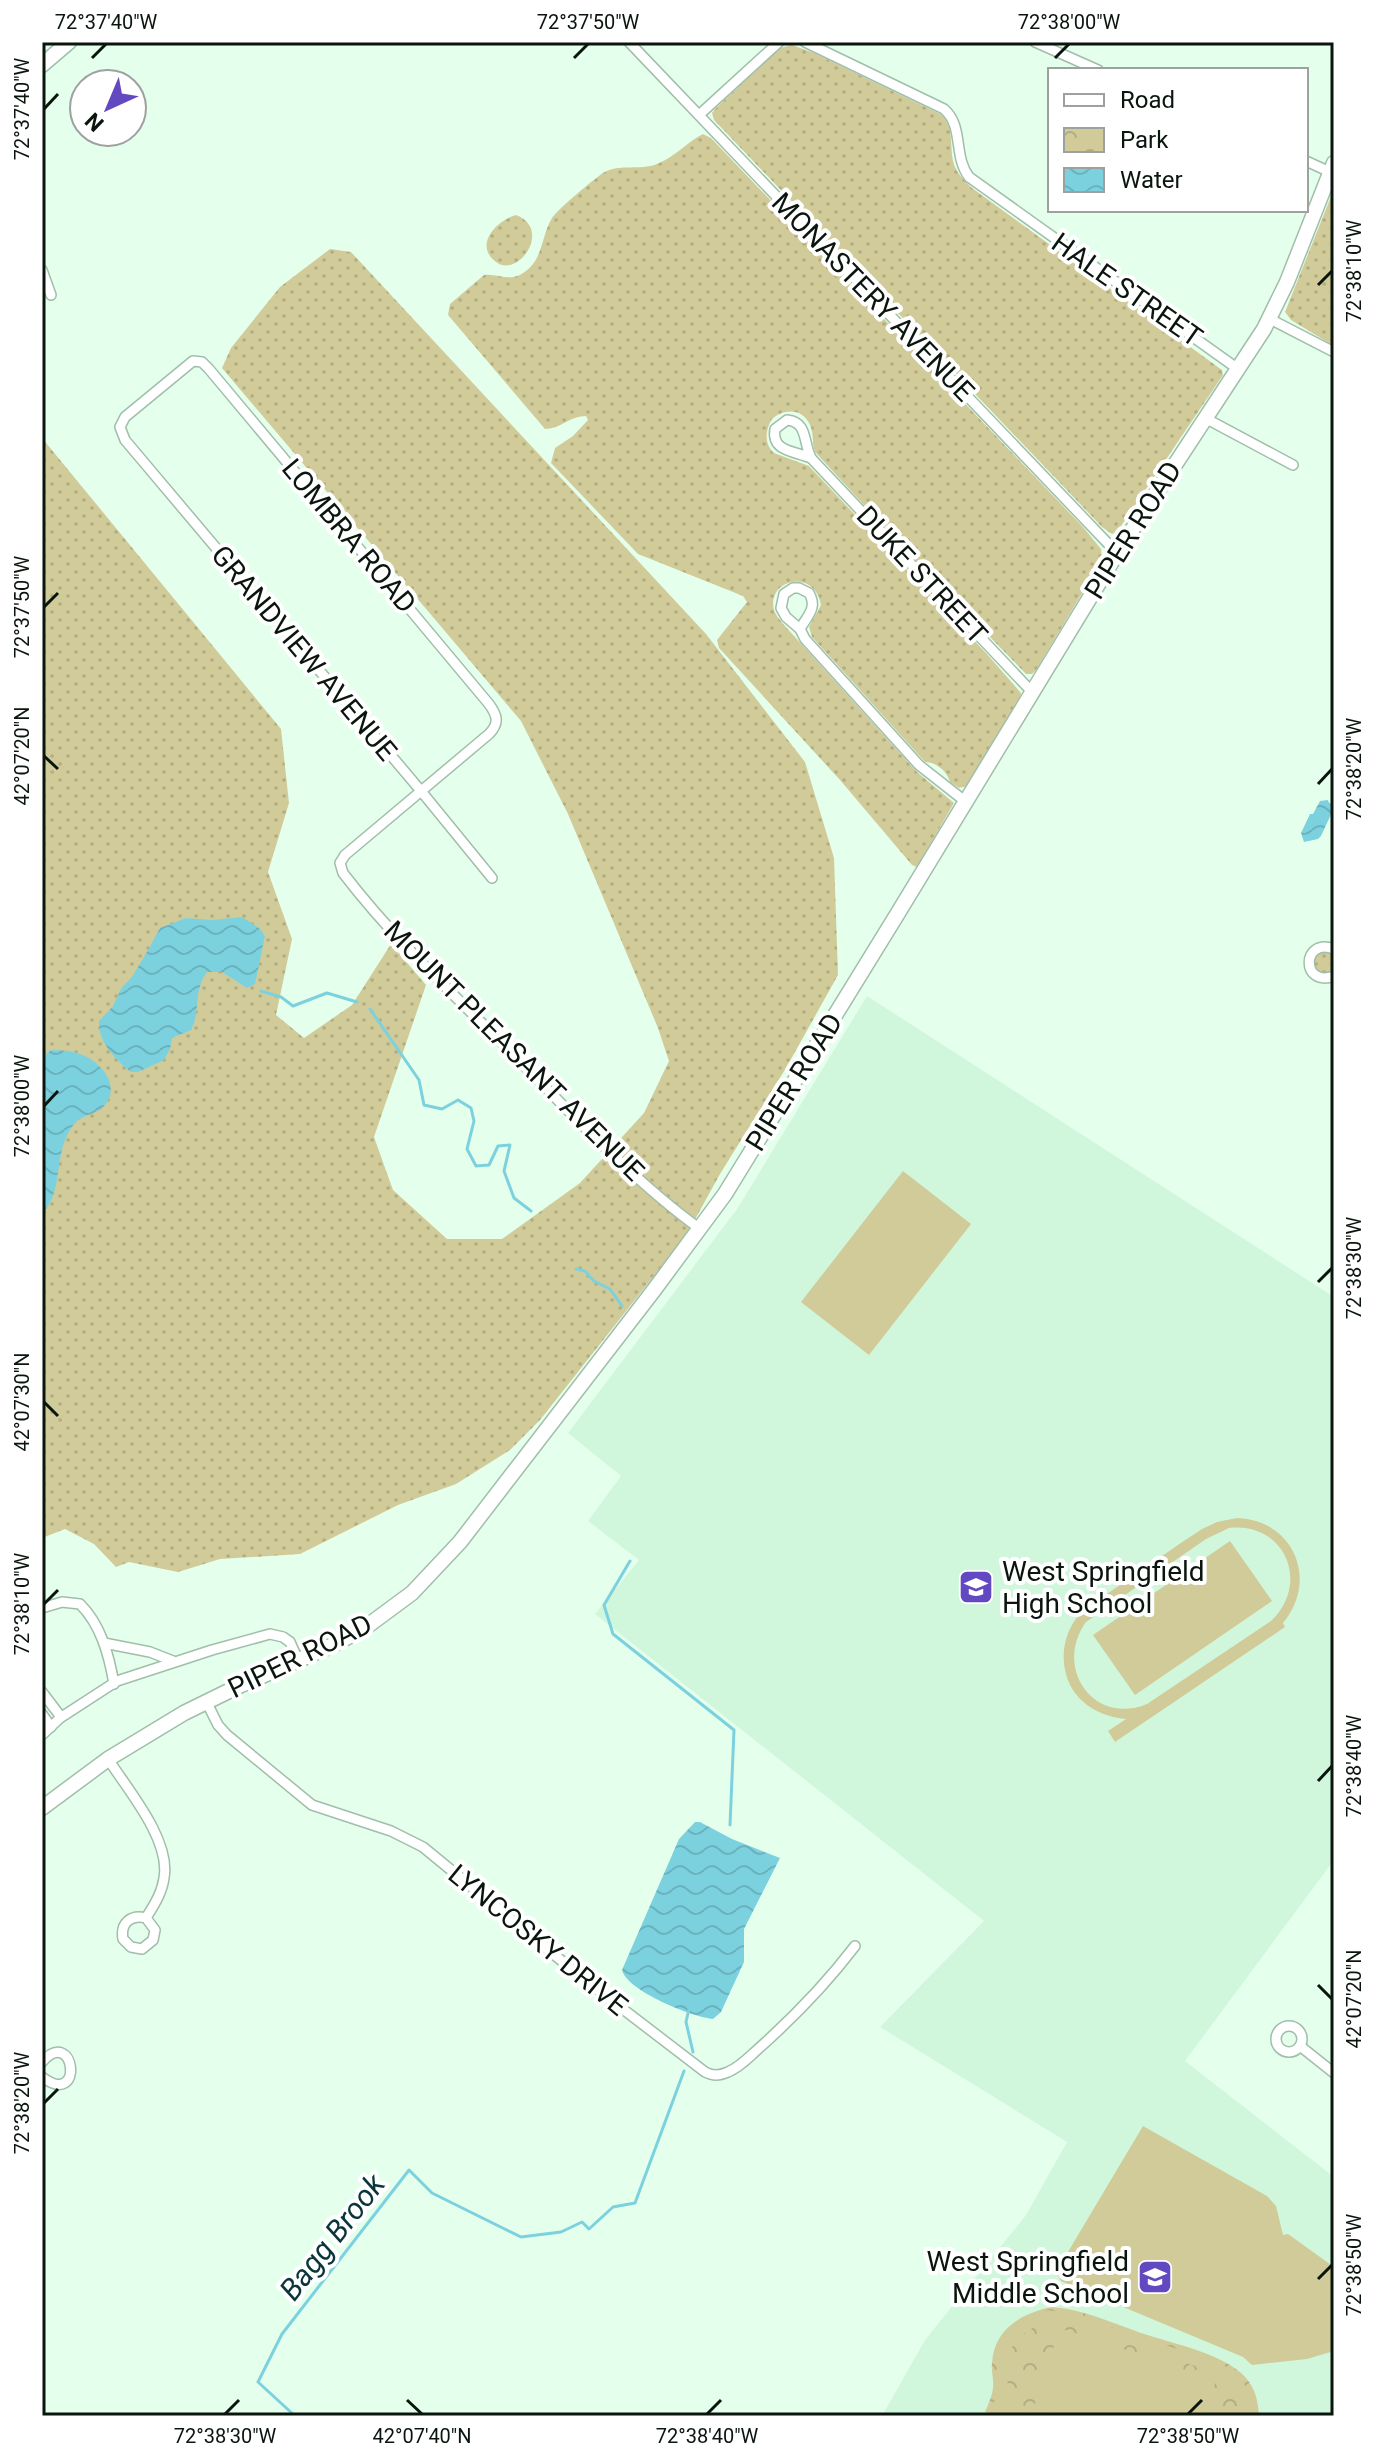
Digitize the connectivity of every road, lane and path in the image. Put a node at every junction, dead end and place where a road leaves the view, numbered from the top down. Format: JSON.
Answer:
{"nodes":[{"id":1,"x":69,"y":42,"type":"edge"},
{"id":2,"x":629,"y":42,"type":"edge"},
{"id":3,"x":779,"y":42,"type":"edge"},
{"id":4,"x":805,"y":42,"type":"edge"},
{"id":5,"x":1035,"y":42,"type":"edge"},
{"id":6,"x":42,"y":65,"type":"edge"},
{"id":7,"x":1094,"y":68,"type":"edge"},
{"id":8,"x":699,"y":115,"type":"junction"},
{"id":9,"x":1308,"y":161,"type":"edge"},
{"id":10,"x":1332,"y":167,"type":"edge"},
{"id":11,"x":42,"y":270,"type":"edge"},
{"id":12,"x":51,"y":295,"type":"dead end"},
{"id":13,"x":1270,"y":319,"type":"junction"},
{"id":14,"x":1334,"y":352,"type":"edge"},
{"id":15,"x":1238,"y":369,"type":"junction"},
{"id":16,"x":1205,"y":418,"type":"junction"},
{"id":17,"x":120,"y":426,"type":"joint"},
{"id":18,"x":811,"y":458,"type":"junction"},
{"id":19,"x":1293,"y":465,"type":"dead end"},
{"id":20,"x":1117,"y":553,"type":"junction"},
{"id":21,"x":800,"y":629,"type":"dead end"},
{"id":22,"x":1033,"y":693,"type":"junction"},
{"id":23,"x":421,"y":791,"type":"junction"},
{"id":24,"x":966,"y":802,"type":"junction"},
{"id":25,"x":492,"y":878,"type":"dead end"},
{"id":26,"x":1334,"y":949,"type":"edge"},
{"id":27,"x":1334,"y":976,"type":"edge"},
{"id":28,"x":700,"y":1229,"type":"junction"},
{"id":29,"x":42,"y":1608,"type":"edge"},
{"id":30,"x":104,"y":1643,"type":"junction"},
{"id":31,"x":298,"y":1660,"type":"junction"},
{"id":32,"x":173,"y":1661,"type":"junction"},
{"id":33,"x":114,"y":1684,"type":"junction"},
{"id":34,"x":42,"y":1692,"type":"edge"},
{"id":35,"x":206,"y":1701,"type":"junction"},
{"id":36,"x":42,"y":1714,"type":"edge"},
{"id":37,"x":61,"y":1717,"type":"junction"},
{"id":38,"x":45,"y":1731,"type":"edge"},
{"id":39,"x":108,"y":1759,"type":"junction"},
{"id":40,"x":42,"y":1808,"type":"edge"},
{"id":41,"x":146,"y":1918,"type":"dead end"},
{"id":42,"x":855,"y":1946,"type":"dead end"},
{"id":43,"x":1300,"y":2046,"type":"dead end"},
{"id":44,"x":42,"y":2062,"type":"edge"},
{"id":45,"x":1334,"y":2073,"type":"edge"},
{"id":46,"x":42,"y":2077,"type":"edge"}],
"edges":[{"from":1,"to":6,"type":"main road"},
{"from":2,"to":8,"type":"street","name":"MONASTERY AVENUE"},
{"from":3,"to":8,"type":"street"},
{"from":4,"to":15,"type":"street","name":"HALE STREET"},
{"from":5,"to":7,"type":"street"},
{"from":8,"to":20,"type":"street","name":"MONASTERY AVENUE"},
{"from":9,"to":10,"type":"street"},
{"from":10,"to":13,"type":"main road","name":"PIPER ROAD"},
{"from":11,"to":12,"type":"street"},
{"from":13,"to":14,"type":"street"},
{"from":13,"to":15,"type":"main road","name":"PIPER ROAD"},
{"from":15,"to":16,"type":"main road","name":"PIPER ROAD"},
{"from":16,"to":19,"type":"street"},
{"from":16,"to":20,"type":"main road","name":"PIPER ROAD"},
{"from":17,"to":23,"type":"street","name":"GRANDVIEW AVENUE"},
{"from":17,"to":23,"type":"street","name":"LOMBRA ROAD"},
{"from":18,"to":18,"type":"street","name":"DUKE STREET"},
{"from":18,"to":22,"type":"street","name":"DUKE STREET"},
{"from":20,"to":22,"type":"main road","name":"PIPER ROAD"},
{"from":21,"to":24,"type":"street"},
{"from":22,"to":24,"type":"main road","name":"PIPER ROAD"},
{"from":23,"to":25,"type":"street","name":"GRANDVIEW AVENUE"},
{"from":23,"to":28,"type":"street","name":"MOUNT PLEASANT AVENUE"},
{"from":24,"to":28,"type":"main road","name":"PIPER ROAD"},
{"from":26,"to":27,"type":"street"},
{"from":28,"to":31,"type":"main road","name":"PIPER ROAD"},
{"from":29,"to":30,"type":"street"},
{"from":30,"to":32,"type":"street"},
{"from":30,"to":33,"type":"street"},
{"from":31,"to":32,"type":"street"},
{"from":31,"to":35,"type":"main road","name":"PIPER ROAD"},
{"from":32,"to":33,"type":"street"},
{"from":33,"to":37,"type":"street"},
{"from":34,"to":37,"type":"street"},
{"from":35,"to":39,"type":"main road","name":"PIPER ROAD"},
{"from":35,"to":42,"type":"street","name":"LYNCOSKY DRIVE"},
{"from":36,"to":38,"type":"street"},
{"from":37,"to":38,"type":"street"},
{"from":39,"to":40,"type":"main road","name":"PIPER ROAD"},
{"from":39,"to":41,"type":"street"},
{"from":43,"to":45,"type":"street"},
{"from":44,"to":46,"type":"street"}]}
